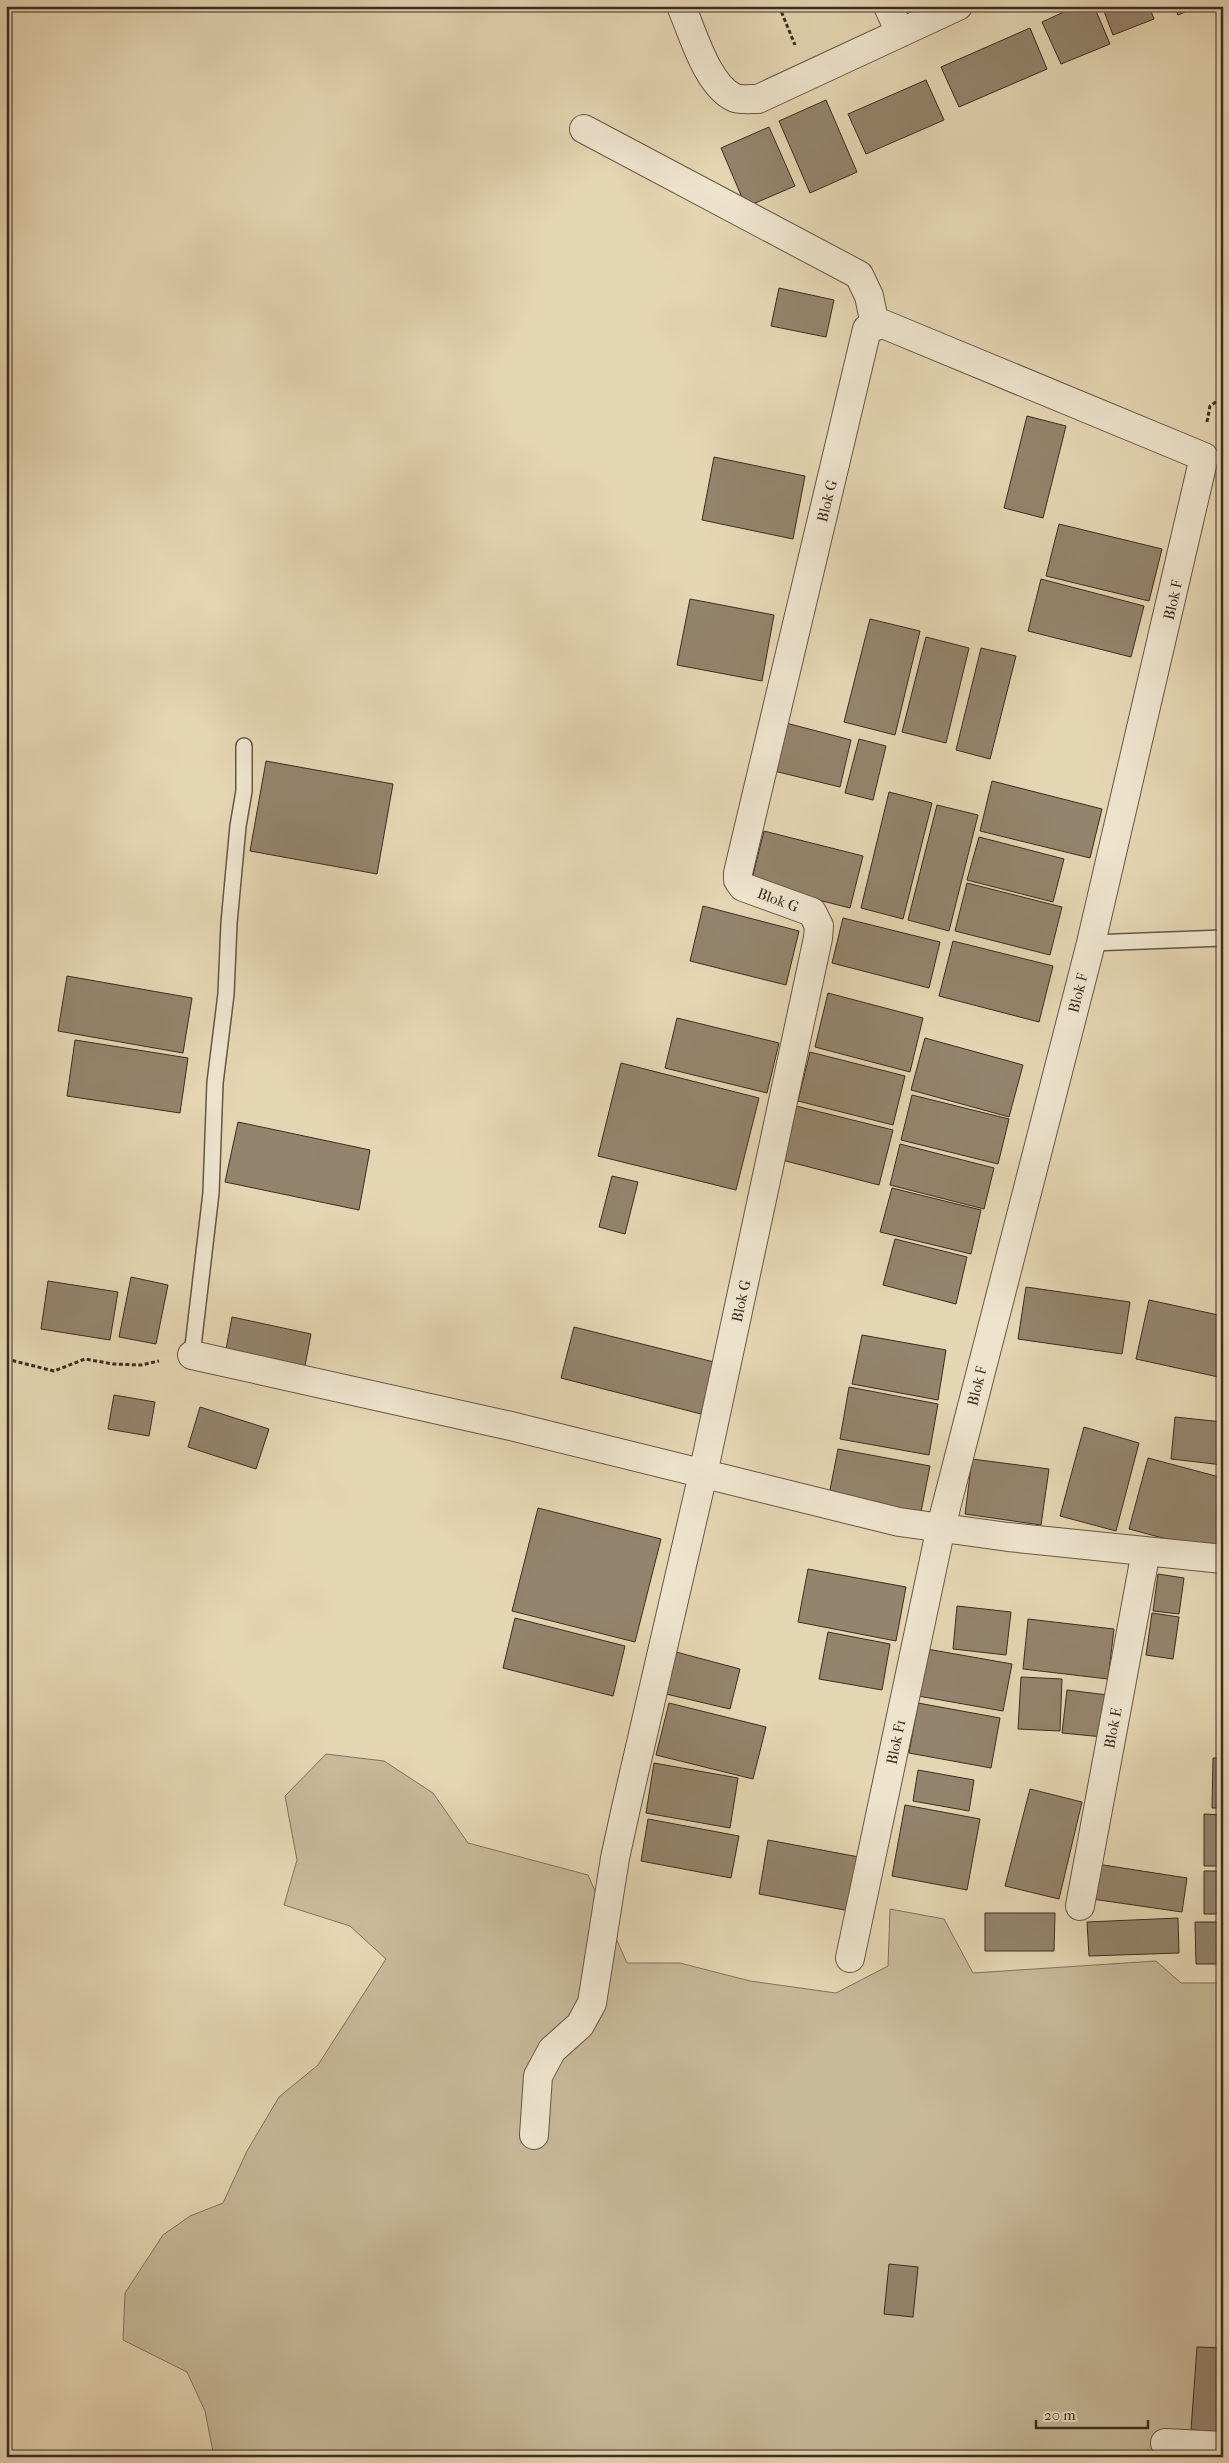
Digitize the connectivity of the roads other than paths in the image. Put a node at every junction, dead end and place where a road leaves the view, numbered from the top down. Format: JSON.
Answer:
{"nodes":[{"id":1,"x":682,"y":6,"type":"edge"},
{"id":2,"x":888,"y":6,"type":"edge"},
{"id":3,"x":958,"y":6,"type":"edge"},
{"id":4,"x":900,"y":33,"type":"junction"},
{"id":5,"x":584,"y":129,"type":"dead end"},
{"id":6,"x":871,"y":327,"type":"junction"},
{"id":7,"x":244,"y":746,"type":"dead end"},
{"id":8,"x":1223,"y":938,"type":"edge"},
{"id":9,"x":1091,"y":943,"type":"junction"},
{"id":10,"x":192,"y":1355,"type":"joint"},
{"id":11,"x":703,"y":1474,"type":"junction"},
{"id":12,"x":941,"y":1527,"type":"junction"},
{"id":13,"x":1146,"y":1550,"type":"junction"},
{"id":14,"x":1223,"y":1560,"type":"edge"},
{"id":15,"x":1080,"y":1906,"type":"dead end"},
{"id":16,"x":850,"y":1958,"type":"dead end"},
{"id":17,"x":534,"y":2135,"type":"dead end"},
{"id":18,"x":1165,"y":2443,"type":"dead end"},
{"id":19,"x":1223,"y":2446,"type":"edge"}],
"edges":[{"from":1,"to":4,"type":"street"},
{"from":2,"to":4,"type":"street"},
{"from":3,"to":4,"type":"street"},
{"from":5,"to":6,"type":"street"},
{"from":6,"to":9,"type":"street","name":"Blok F"},
{"from":6,"to":11,"type":"street","name":"Blok G"},
{"from":7,"to":10,"type":"lane"},
{"from":8,"to":9,"type":"lane"},
{"from":9,"to":12,"type":"street","name":"Blok F"},
{"from":10,"to":11,"type":"street"},
{"from":11,"to":12,"type":"street"},
{"from":11,"to":17,"type":"street"},
{"from":12,"to":13,"type":"street"},
{"from":12,"to":16,"type":"street","name":"Blok F1"},
{"from":13,"to":14,"type":"street"},
{"from":13,"to":15,"type":"street","name":"Blok E"},
{"from":18,"to":19,"type":"street"}]}
